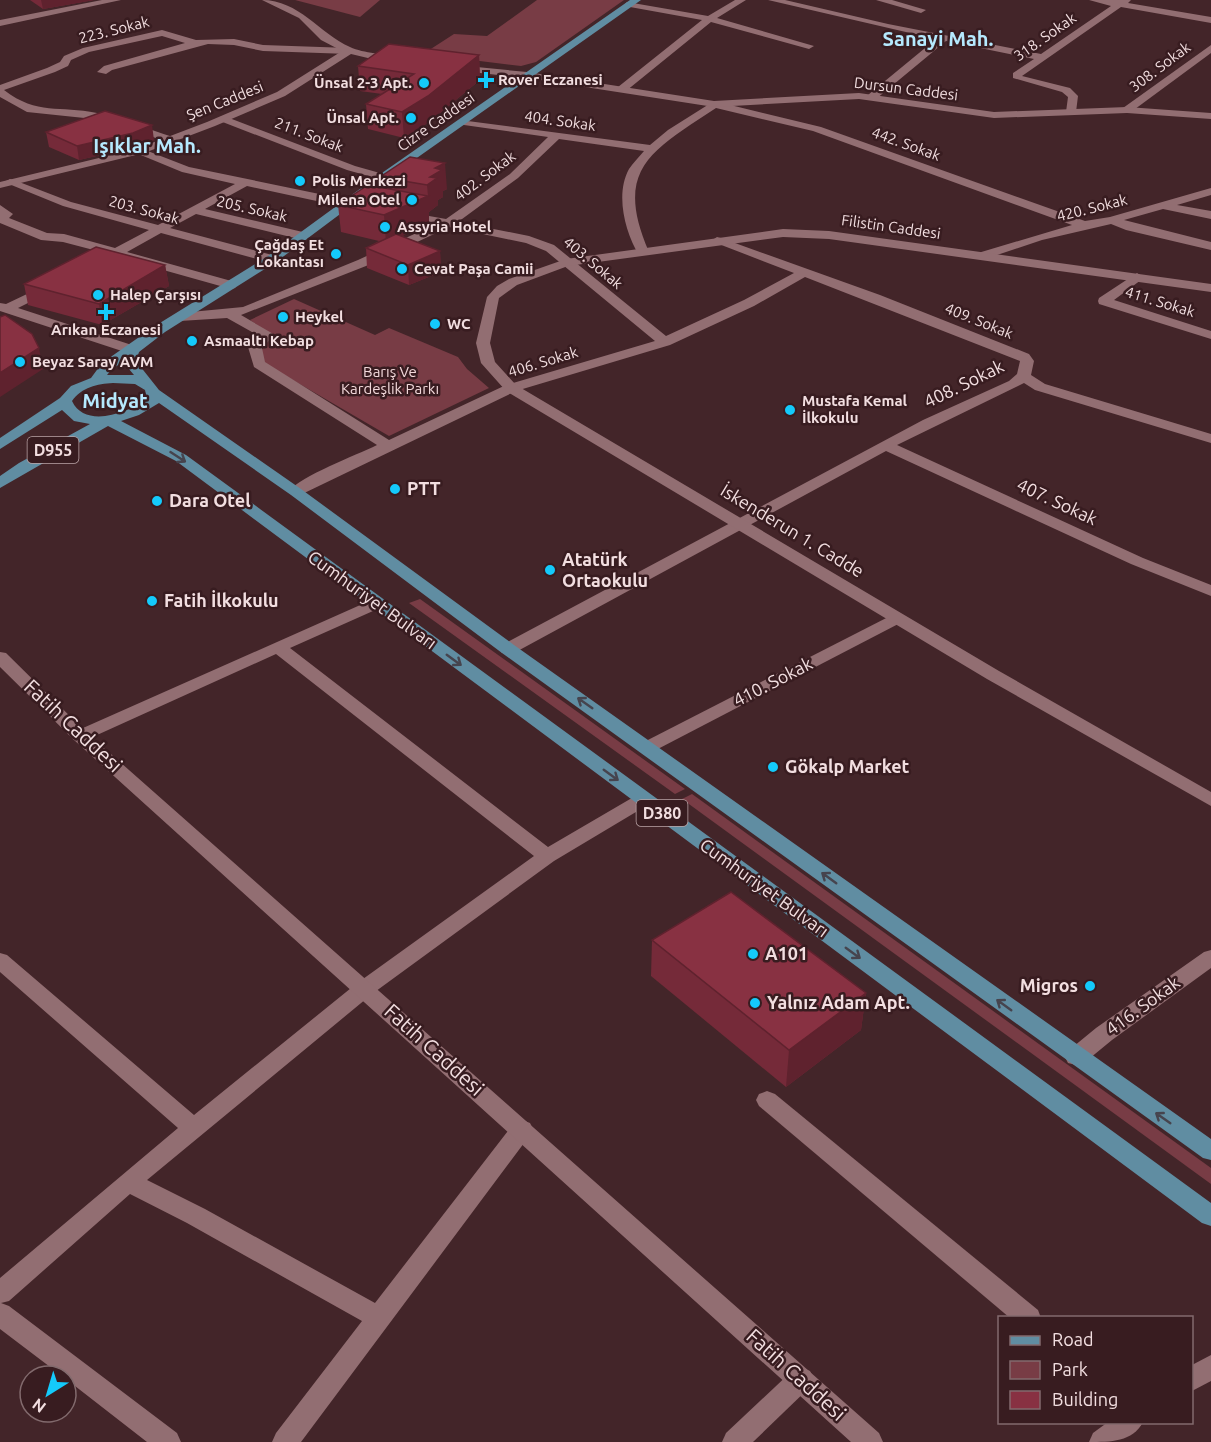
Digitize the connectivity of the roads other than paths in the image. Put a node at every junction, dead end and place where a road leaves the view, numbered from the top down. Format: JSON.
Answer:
{"nodes":[{"id":1,"x":116,"y":0,"type":"edge"},
{"id":2,"x":267,"y":0,"type":"edge"},
{"id":3,"x":741,"y":0,"type":"edge"},
{"id":4,"x":773,"y":0,"type":"edge"},
{"id":5,"x":881,"y":0,"type":"edge"},
{"id":6,"x":1094,"y":0,"type":"edge"},
{"id":7,"x":633,"y":2,"type":"edge"},
{"id":8,"x":1122,"y":2,"type":"edge"},
{"id":9,"x":921,"y":10,"type":"dead end"},
{"id":10,"x":708,"y":20,"type":"junction"},
{"id":11,"x":1211,"y":20,"type":"edge"},
{"id":12,"x":0,"y":23,"type":"edge"},
{"id":13,"x":945,"y":37,"type":"junction"},
{"id":14,"x":196,"y":43,"type":"junction"},
{"id":15,"x":808,"y":46,"type":"dead end"},
{"id":16,"x":1211,"y":48,"type":"edge"},
{"id":17,"x":349,"y":51,"type":"junction"},
{"id":18,"x":1040,"y":57,"type":"junction"},
{"id":19,"x":408,"y":63,"type":"edge"},
{"id":20,"x":447,"y":68,"type":"edge"},
{"id":21,"x":102,"y":72,"type":"dead end"},
{"id":22,"x":527,"y":75,"type":"junction"},
{"id":23,"x":622,"y":89,"type":"junction"},
{"id":24,"x":0,"y":90,"type":"edge"},
{"id":25,"x":872,"y":97,"type":"junction"},
{"id":26,"x":714,"y":104,"type":"junction"},
{"id":27,"x":1127,"y":110,"type":"junction"},
{"id":28,"x":1071,"y":112,"type":"junction"},
{"id":29,"x":1211,"y":116,"type":"edge"},
{"id":30,"x":224,"y":119,"type":"junction"},
{"id":31,"x":464,"y":122,"type":"junction"},
{"id":32,"x":556,"y":136,"type":"junction"},
{"id":33,"x":169,"y":139,"type":"junction"},
{"id":34,"x":652,"y":149,"type":"junction"},
{"id":35,"x":140,"y":151,"type":"junction"},
{"id":36,"x":383,"y":177,"type":"junction"},
{"id":37,"x":246,"y":182,"type":"junction"},
{"id":38,"x":5,"y":183,"type":"edge"},
{"id":39,"x":1211,"y":191,"type":"edge"},
{"id":40,"x":348,"y":204,"type":"junction"},
{"id":41,"x":1160,"y":204,"type":"junction"},
{"id":42,"x":0,"y":209,"type":"edge"},
{"id":43,"x":193,"y":210,"type":"junction"},
{"id":44,"x":1211,"y":215,"type":"edge"},
{"id":45,"x":1112,"y":220,"type":"junction"},
{"id":46,"x":450,"y":222,"type":"junction"},
{"id":47,"x":1084,"y":225,"type":"junction"},
{"id":48,"x":159,"y":230,"type":"junction"},
{"id":49,"x":303,"y":236,"type":"junction"},
{"id":50,"x":717,"y":241,"type":"junction"},
{"id":51,"x":1211,"y":246,"type":"edge"},
{"id":52,"x":643,"y":252,"type":"junction"},
{"id":53,"x":116,"y":253,"type":"junction"},
{"id":54,"x":982,"y":256,"type":"junction"},
{"id":55,"x":272,"y":258,"type":"junction"},
{"id":56,"x":566,"y":263,"type":"junction"},
{"id":57,"x":90,"y":267,"type":"edge"},
{"id":58,"x":803,"y":273,"type":"junction"},
{"id":59,"x":1137,"y":278,"type":"junction"},
{"id":60,"x":59,"y":282,"type":"edge"},
{"id":61,"x":231,"y":285,"type":"junction"},
{"id":62,"x":1211,"y":288,"type":"edge"},
{"id":63,"x":4,"y":307,"type":"edge"},
{"id":64,"x":229,"y":314,"type":"junction"},
{"id":65,"x":29,"y":316,"type":"junction"},
{"id":66,"x":180,"y":317,"type":"junction"},
{"id":67,"x":10,"y":329,"type":"edge"},
{"id":68,"x":1211,"y":335,"type":"edge"},
{"id":69,"x":665,"y":342,"type":"junction"},
{"id":70,"x":133,"y":350,"type":"junction"},
{"id":71,"x":1024,"y":376,"type":"junction"},
{"id":72,"x":96,"y":381,"type":"junction"},
{"id":73,"x":511,"y":388,"type":"junction"},
{"id":74,"x":152,"y":390,"type":"junction"},
{"id":75,"x":65,"y":401,"type":"junction"},
{"id":76,"x":108,"y":420,"type":"junction"},
{"id":77,"x":141,"y":437,"type":"junction"},
{"id":78,"x":69,"y":440,"type":"junction"},
{"id":79,"x":1211,"y":440,"type":"edge"},
{"id":80,"x":0,"y":445,"type":"edge"},
{"id":81,"x":388,"y":446,"type":"junction"},
{"id":82,"x":887,"y":446,"type":"junction"},
{"id":83,"x":0,"y":483,"type":"edge"},
{"id":84,"x":296,"y":492,"type":"junction"},
{"id":85,"x":740,"y":522,"type":"junction"},
{"id":86,"x":1211,"y":591,"type":"edge"},
{"id":87,"x":376,"y":603,"type":"junction"},
{"id":88,"x":898,"y":617,"type":"junction"},
{"id":89,"x":278,"y":647,"type":"junction"},
{"id":90,"x":508,"y":649,"type":"junction"},
{"id":91,"x":2,"y":663,"type":"edge"},
{"id":92,"x":80,"y":736,"type":"junction"},
{"id":93,"x":648,"y":747,"type":"junction"},
{"id":94,"x":644,"y":799,"type":"junction"},
{"id":95,"x":1211,"y":800,"type":"edge"},
{"id":96,"x":547,"y":856,"type":"junction"},
{"id":97,"x":1211,"y":957,"type":"edge"},
{"id":98,"x":0,"y":960,"type":"edge"},
{"id":99,"x":364,"y":989,"type":"junction"},
{"id":100,"x":1076,"y":1057,"type":"junction"},
{"id":101,"x":767,"y":1100,"type":"dead end"},
{"id":102,"x":522,"y":1128,"type":"junction"},
{"id":103,"x":195,"y":1129,"type":"junction"},
{"id":104,"x":1211,"y":1151,"type":"edge"},
{"id":105,"x":128,"y":1182,"type":"junction"},
{"id":106,"x":1211,"y":1216,"type":"edge"},
{"id":107,"x":0,"y":1293,"type":"edge"},
{"id":108,"x":0,"y":1314,"type":"edge"},
{"id":109,"x":1028,"y":1316,"type":"edge"},
{"id":110,"x":377,"y":1317,"type":"junction"},
{"id":111,"x":1211,"y":1366,"type":"edge"},
{"id":112,"x":801,"y":1379,"type":"junction"},
{"id":113,"x":1193,"y":1379,"type":"edge"},
{"id":114,"x":1127,"y":1424,"type":"edge"},
{"id":115,"x":168,"y":1442,"type":"edge"},
{"id":116,"x":285,"y":1442,"type":"edge"},
{"id":117,"x":735,"y":1442,"type":"edge"},
{"id":118,"x":870,"y":1442,"type":"edge"},
{"id":119,"x":1102,"y":1442,"type":"edge"}],
"edges":[{"from":1,"to":12,"type":"street"},
{"from":2,"to":17,"type":"street"},
{"from":3,"to":10,"type":"street"},
{"from":4,"to":13,"type":"street"},
{"from":5,"to":9,"type":"street"},
{"from":6,"to":8,"type":"street"},
{"from":7,"to":10,"type":"street"},
{"from":7,"to":22,"type":"main road","name":"Cizre Caddesi"},
{"from":8,"to":11,"type":"street"},
{"from":8,"to":18,"type":"street","name":"318. Sokak"},
{"from":10,"to":15,"type":"street"},
{"from":10,"to":23,"type":"street"},
{"from":13,"to":18,"type":"street"},
{"from":13,"to":25,"type":"street"},
{"from":14,"to":17,"type":"street","name":"223. Sokak"},
{"from":14,"to":21,"type":"street"},
{"from":14,"to":24,"type":"street","name":"223. Sokak"},
{"from":16,"to":27,"type":"street","name":"308. Sokak"},
{"from":17,"to":19,"type":"street"},
{"from":17,"to":30,"type":"street","name":"Şen Caddesi"},
{"from":18,"to":28,"type":"street","name":"318. Sokak"},
{"from":20,"to":22,"type":"street","name":"Dursun Caddesi"},
{"from":22,"to":23,"type":"street","name":"Dursun Caddesi"},
{"from":22,"to":31,"type":"main road","name":"Cizre Caddesi"},
{"from":23,"to":26,"type":"street","name":"Dursun Caddesi"},
{"from":24,"to":33,"type":"street"},
{"from":25,"to":26,"type":"street","name":"Dursun Caddesi"},
{"from":25,"to":28,"type":"street","name":"Dursun Caddesi"},
{"from":26,"to":34,"type":"street"},
{"from":26,"to":47,"type":"street","name":"442. Sokak"},
{"from":27,"to":28,"type":"street","name":"Dursun Caddesi"},
{"from":27,"to":29,"type":"street","name":"Dursun Caddesi"},
{"from":30,"to":33,"type":"street","name":"Şen Caddesi"},
{"from":30,"to":36,"type":"street","name":"211. Sokak"},
{"from":31,"to":32,"type":"street","name":"404. Sokak"},
{"from":31,"to":36,"type":"main road","name":"Cizre Caddesi"},
{"from":32,"to":34,"type":"street","name":"404. Sokak"},
{"from":32,"to":46,"type":"street","name":"402. Sokak"},
{"from":33,"to":35,"type":"street","name":"Şen Caddesi"},
{"from":34,"to":52,"type":"street"},
{"from":35,"to":37,"type":"street","name":"403. Sokak"},
{"from":35,"to":38,"type":"street","name":"Şen Caddesi"},
{"from":36,"to":40,"type":"main road","name":"Cizre Caddesi"},
{"from":37,"to":40,"type":"street","name":"403. Sokak"},
{"from":37,"to":43,"type":"street"},
{"from":38,"to":48,"type":"street","name":"203. Sokak"},
{"from":39,"to":41,"type":"street","name":"420. Sokak"},
{"from":40,"to":46,"type":"street","name":"403. Sokak"},
{"from":40,"to":49,"type":"main road","name":"Cizre Caddesi"},
{"from":41,"to":44,"type":"street"},
{"from":41,"to":45,"type":"street","name":"420. Sokak"},
{"from":42,"to":53,"type":"street"},
{"from":43,"to":48,"type":"street"},
{"from":43,"to":49,"type":"street","name":"205. Sokak"},
{"from":45,"to":47,"type":"street","name":"420. Sokak"},
{"from":45,"to":51,"type":"street"},
{"from":46,"to":56,"type":"street","name":"403. Sokak"},
{"from":46,"to":64,"type":"street","name":"402. Sokak"},
{"from":47,"to":54,"type":"street","name":"420. Sokak"},
{"from":48,"to":53,"type":"street"},
{"from":48,"to":55,"type":"street","name":"203. Sokak"},
{"from":49,"to":55,"type":"main road","name":"Cizre Caddesi"},
{"from":50,"to":52,"type":"street","name":"Filistin Caddesi"},
{"from":50,"to":54,"type":"street","name":"Filistin Caddesi"},
{"from":50,"to":58,"type":"street","name":"409. Sokak"},
{"from":52,"to":56,"type":"street","name":"Filistin Caddesi"},
{"from":53,"to":57,"type":"street"},
{"from":53,"to":61,"type":"street"},
{"from":54,"to":59,"type":"street","name":"Filistin Caddesi"},
{"from":55,"to":61,"type":"main road","name":"Cizre Caddesi"},
{"from":56,"to":69,"type":"street","name":"403. Sokak"},
{"from":56,"to":73,"type":"street","name":"İskenderun 1. Cadde"},
{"from":58,"to":69,"type":"street","name":"406. Sokak"},
{"from":58,"to":71,"type":"street","name":"409. Sokak"},
{"from":59,"to":62,"type":"street","name":"Filistin Caddesi"},
{"from":59,"to":68,"type":"street","name":"411. Sokak"},
{"from":60,"to":63,"type":"street"},
{"from":61,"to":66,"type":"main road","name":"Cizre Caddesi"},
{"from":63,"to":65,"type":"street"},
{"from":64,"to":66,"type":"street","name":"402. Sokak"},
{"from":64,"to":81,"type":"street"},
{"from":65,"to":67,"type":"street"},
{"from":65,"to":70,"type":"street"},
{"from":66,"to":70,"type":"main road","name":"Cizre Caddesi"},
{"from":69,"to":73,"type":"street","name":"406. Sokak"},
{"from":70,"to":72,"type":"main road","name":"Cizre Caddesi"},
{"from":70,"to":74,"type":"main road"},
{"from":71,"to":79,"type":"street"},
{"from":71,"to":82,"type":"street","name":"408. Sokak"},
{"from":72,"to":74,"type":"main road"},
{"from":72,"to":75,"type":"main road"},
{"from":73,"to":81,"type":"street","name":"406. Sokak"},
{"from":73,"to":85,"type":"street","name":"İskenderun 1. Cadde"},
{"from":74,"to":76,"type":"main road"},
{"from":74,"to":84,"type":"main road","number":"D380"},
{"from":75,"to":76,"type":"main road"},
{"from":75,"to":80,"type":"main road","number":"D955"},
{"from":76,"to":77,"type":"main road","name":"Cumhuriyet Bulvarı","number":"D380"},
{"from":76,"to":78,"type":"main road","number":"D955"},
{"from":77,"to":78,"type":"main road"},
{"from":77,"to":87,"type":"main road","name":"Cumhuriyet Bulvarı","number":"D380","one_way":true},
{"from":78,"to":83,"type":"main road","number":"D955"},
{"from":81,"to":84,"type":"street","name":"406. Sokak"},
{"from":82,"to":85,"type":"street","name":"408. Sokak"},
{"from":82,"to":86,"type":"street","name":"407. Sokak"},
{"from":84,"to":90,"type":"main road","number":"D380"},
{"from":85,"to":88,"type":"street","name":"İskenderun 1. Cadde"},
{"from":85,"to":90,"type":"street","name":"408. Sokak"},
{"from":87,"to":89,"type":"street"},
{"from":87,"to":94,"type":"main road","name":"Cumhuriyet Bulvarı","number":"D380","one_way":true},
{"from":88,"to":93,"type":"street","name":"410. Sokak"},
{"from":88,"to":95,"type":"street","name":"İskenderun 1. Cadde"},
{"from":89,"to":92,"type":"street"},
{"from":89,"to":96,"type":"street"},
{"from":93,"to":90,"type":"main road","number":"D380","one_way":true},
{"from":91,"to":92,"type":"street","name":"Fatih Caddesi"},
{"from":92,"to":99,"type":"street","name":"Fatih Caddesi"},
{"from":100,"to":93,"type":"main road","number":"D380","one_way":true},
{"from":94,"to":96,"type":"street"},
{"from":94,"to":106,"type":"main road","name":"Cumhuriyet Bulvarı","number":"D380","one_way":true},
{"from":96,"to":99,"type":"street"},
{"from":97,"to":100,"type":"street","name":"416. Sokak"},
{"from":98,"to":103,"type":"street"},
{"from":99,"to":102,"type":"street","name":"Fatih Caddesi"},
{"from":99,"to":103,"type":"street"},
{"from":104,"to":100,"type":"main road","number":"D380","one_way":true},
{"from":101,"to":109,"type":"street"},
{"from":102,"to":110,"type":"street"},
{"from":102,"to":112,"type":"street","name":"Fatih Caddesi"},
{"from":103,"to":105,"type":"street"},
{"from":105,"to":107,"type":"street"},
{"from":105,"to":110,"type":"street"},
{"from":108,"to":115,"type":"street"},
{"from":110,"to":116,"type":"street"},
{"from":111,"to":113,"type":"street"},
{"from":112,"to":117,"type":"street"},
{"from":112,"to":118,"type":"street","name":"Fatih Caddesi"},
{"from":114,"to":119,"type":"street"}]}
